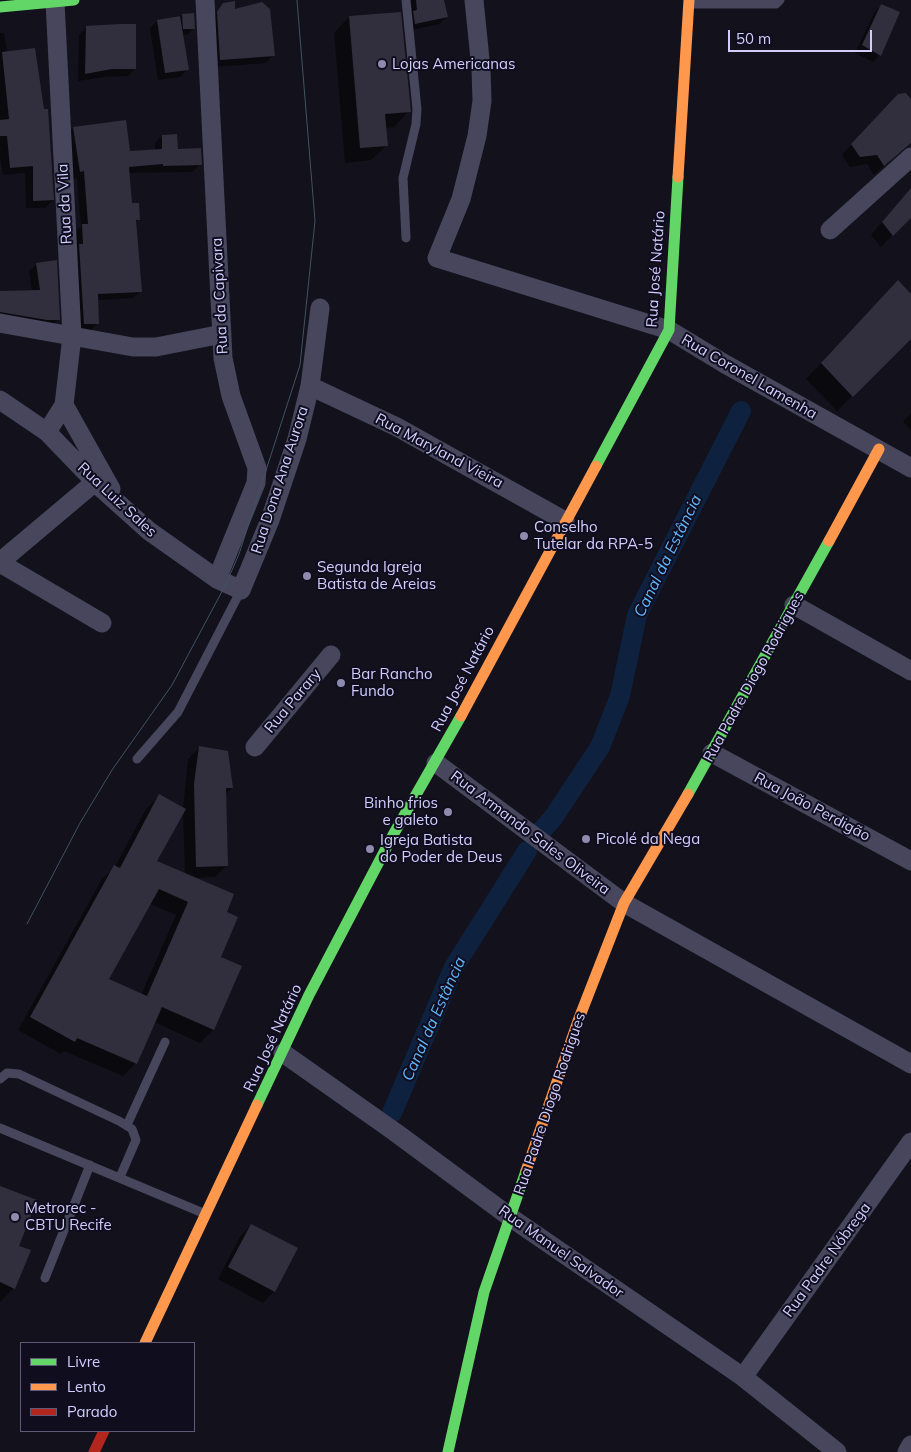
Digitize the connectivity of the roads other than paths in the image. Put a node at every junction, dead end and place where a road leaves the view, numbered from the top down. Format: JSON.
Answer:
{"nodes":[{"id":1,"x":205,"y":0,"type":"edge"},
{"id":2,"x":406,"y":0,"type":"edge"},
{"id":3,"x":474,"y":0,"type":"edge"},
{"id":4,"x":780,"y":0,"type":"edge"},
{"id":5,"x":65,"y":1,"type":"edge"},
{"id":6,"x":689,"y":2,"type":"edge"},
{"id":7,"x":0,"y":7,"type":"edge"},
{"id":8,"x":911,"y":157,"type":"edge"},
{"id":9,"x":830,"y":230,"type":"dead end"},
{"id":10,"x":406,"y":238,"type":"dead end"},
{"id":11,"x":320,"y":308,"type":"dead end"},
{"id":12,"x":0,"y":323,"type":"edge"},
{"id":13,"x":669,"y":330,"type":"junction"},
{"id":14,"x":222,"y":334,"type":"junction"},
{"id":15,"x":72,"y":336,"type":"junction"},
{"id":16,"x":310,"y":386,"type":"junction"},
{"id":17,"x":0,"y":400,"type":"edge"},
{"id":18,"x":64,"y":405,"type":"junction"},
{"id":19,"x":47,"y":432,"type":"junction"},
{"id":20,"x":879,"y":449,"type":"junction"},
{"id":21,"x":911,"y":468,"type":"edge"},
{"id":22,"x":95,"y":482,"type":"junction"},
{"id":23,"x":120,"y":506,"type":"junction"},
{"id":24,"x":566,"y":521,"type":"junction"},
{"id":25,"x":0,"y":562,"type":"edge"},
{"id":26,"x":217,"y":579,"type":"junction"},
{"id":27,"x":241,"y":590,"type":"junction"},
{"id":28,"x":794,"y":605,"type":"junction"},
{"id":29,"x":102,"y":622,"type":"dead end"},
{"id":30,"x":331,"y":655,"type":"dead end"},
{"id":31,"x":911,"y":671,"type":"edge"},
{"id":32,"x":255,"y":746,"type":"dead end"},
{"id":33,"x":712,"y":753,"type":"junction"},
{"id":34,"x":137,"y":759,"type":"dead end"},
{"id":35,"x":436,"y":763,"type":"junction"},
{"id":36,"x":911,"y":861,"type":"edge"},
{"id":37,"x":624,"y":903,"type":"junction"},
{"id":38,"x":165,"y":1042,"type":"dead end"},
{"id":39,"x":284,"y":1054,"type":"junction"},
{"id":40,"x":911,"y":1064,"type":"edge"},
{"id":41,"x":0,"y":1079,"type":"edge"},
{"id":42,"x":127,"y":1125,"type":"junction"},
{"id":43,"x":0,"y":1128,"type":"edge"},
{"id":44,"x":911,"y":1142,"type":"edge"},
{"id":45,"x":90,"y":1165,"type":"junction"},
{"id":46,"x":120,"y":1177,"type":"junction"},
{"id":47,"x":206,"y":1214,"type":"junction"},
{"id":48,"x":510,"y":1217,"type":"junction"},
{"id":49,"x":45,"y":1278,"type":"dead end"},
{"id":50,"x":145,"y":1342,"type":"edge"},
{"id":51,"x":743,"y":1377,"type":"junction"},
{"id":52,"x":104,"y":1432,"type":"edge"},
{"id":53,"x":911,"y":1445,"type":"edge"},
{"id":54,"x":94,"y":1452,"type":"edge"},
{"id":55,"x":448,"y":1452,"type":"edge"},
{"id":56,"x":837,"y":1452,"type":"edge"},
{"id":57,"x":906,"y":1452,"type":"edge"}],
"edges":[{"from":1,"to":14,"type":"street","name":"Rua da Capivara"},
{"from":2,"to":10,"type":"lane"},
{"from":3,"to":13,"type":"street","name":"Rua Coronel Lamenha"},
{"from":4,"to":6,"type":"lane"},
{"from":5,"to":7,"type":"main road"},
{"from":5,"to":15,"type":"street","name":"Rua da Vila"},
{"from":6,"to":13,"type":"main road","name":"Rua José Natário"},
{"from":8,"to":9,"type":"street"},
{"from":11,"to":16,"type":"street","name":"Rua Dona Ana Aurora"},
{"from":12,"to":15,"type":"street"},
{"from":13,"to":20,"type":"street","name":"Rua Coronel Lamenha"},
{"from":13,"to":24,"type":"main road","name":"Rua José Natário"},
{"from":14,"to":15,"type":"street"},
{"from":14,"to":26,"type":"street","name":"Rua da Capivara"},
{"from":15,"to":18,"type":"street","name":"Rua da Vila"},
{"from":16,"to":24,"type":"street","name":"Rua Maryland Vieira"},
{"from":16,"to":27,"type":"street","name":"Rua Dona Ana Aurora"},
{"from":17,"to":19,"type":"street","name":"Rua Luiz Sales"},
{"from":18,"to":19,"type":"street","name":"Rua da Vila"},
{"from":18,"to":23,"type":"street"},
{"from":19,"to":22,"type":"street","name":"Rua Luiz Sales"},
{"from":20,"to":21,"type":"street","name":"Rua Coronel Lamenha"},
{"from":20,"to":28,"type":"main road","name":"Rua Padre Diogo Rodrigues"},
{"from":22,"to":23,"type":"street","name":"Rua Luiz Sales"},
{"from":22,"to":25,"type":"street"},
{"from":23,"to":26,"type":"street","name":"Rua Luiz Sales"},
{"from":24,"to":35,"type":"main road","name":"Rua José Natário"},
{"from":25,"to":29,"type":"street"},
{"from":26,"to":27,"type":"street","name":"Rua Luiz Sales"},
{"from":27,"to":34,"type":"lane"},
{"from":28,"to":31,"type":"street"},
{"from":28,"to":33,"type":"main road","name":"Rua Padre Diogo Rodrigues"},
{"from":30,"to":32,"type":"street","name":"Rua Parary"},
{"from":33,"to":36,"type":"street","name":"Rua João Perdigão"},
{"from":33,"to":37,"type":"main road","name":"Rua Padre Diogo Rodrigues"},
{"from":35,"to":37,"type":"street","name":"Rua Armando Sales Oliveira"},
{"from":35,"to":39,"type":"main road","name":"Rua José Natário"},
{"from":37,"to":40,"type":"street"},
{"from":37,"to":48,"type":"main road","name":"Rua Padre Diogo Rodrigues"},
{"from":38,"to":42,"type":"lane"},
{"from":39,"to":47,"type":"main road","name":"Rua José Natário"},
{"from":39,"to":48,"type":"street","name":"Rua Manuel Salvador"},
{"from":41,"to":42,"type":"lane"},
{"from":42,"to":46,"type":"lane"},
{"from":43,"to":45,"type":"lane"},
{"from":44,"to":51,"type":"street","name":"Rua Padre Nóbrega"},
{"from":45,"to":46,"type":"lane"},
{"from":45,"to":49,"type":"lane"},
{"from":46,"to":47,"type":"lane"},
{"from":47,"to":50,"type":"main road","name":"Rua José Natário"},
{"from":48,"to":51,"type":"street","name":"Rua Manuel Salvador"},
{"from":48,"to":55,"type":"main road","name":"Rua Padre Diogo Rodrigues"},
{"from":51,"to":56,"type":"street","name":"Rua Manuel Salvador"},
{"from":52,"to":54,"type":"main road"},
{"from":53,"to":57,"type":"street"}]}
